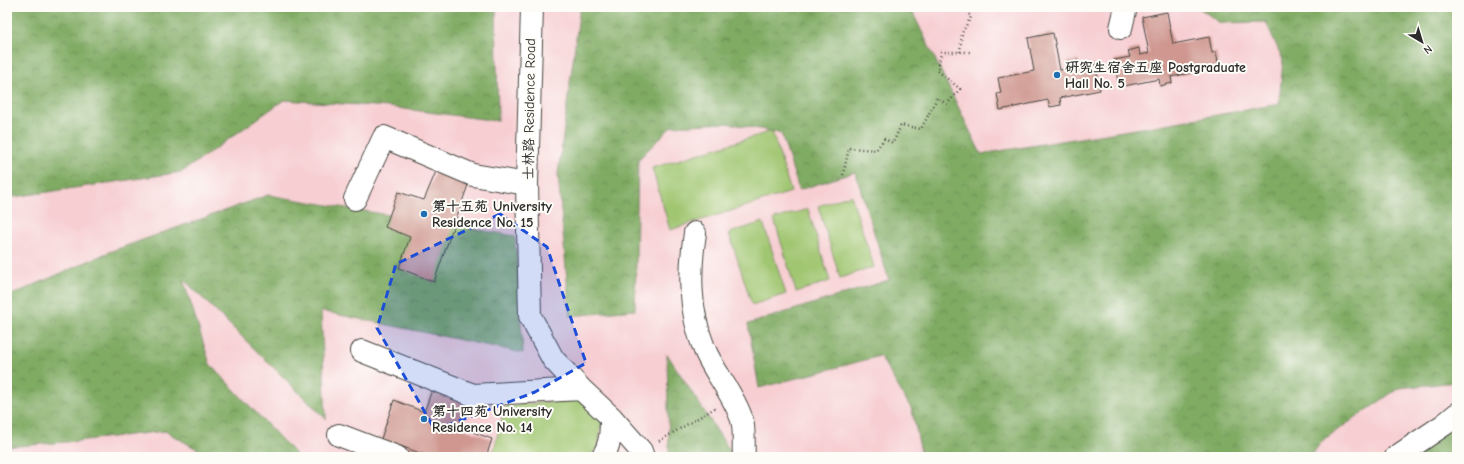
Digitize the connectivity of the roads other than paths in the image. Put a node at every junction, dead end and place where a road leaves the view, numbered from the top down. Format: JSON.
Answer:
{"nodes":[{"id":1,"x":532,"y":7,"type":"edge"},
{"id":2,"x":1126,"y":7,"type":"edge"},
{"id":3,"x":1121,"y":28,"type":"dead end"},
{"id":4,"x":527,"y":184,"type":"junction"},
{"id":5,"x":355,"y":199,"type":"dead end"},
{"id":6,"x":695,"y":233,"type":"dead end"},
{"id":7,"x":362,"y":351,"type":"dead end"},
{"id":8,"x":581,"y":389,"type":"junction"},
{"id":9,"x":1457,"y":414,"type":"edge"},
{"id":10,"x":611,"y":417,"type":"junction"},
{"id":11,"x":339,"y":435,"type":"dead end"},
{"id":12,"x":642,"y":454,"type":"edge"},
{"id":13,"x":397,"y":457,"type":"edge"},
{"id":14,"x":602,"y":457,"type":"edge"},
{"id":15,"x":744,"y":457,"type":"edge"},
{"id":16,"x":1396,"y":457,"type":"edge"}],
"edges":[{"from":1,"to":4,"type":"street","name":"士林路 Residence Road"},
{"from":2,"to":3,"type":"street"},
{"from":4,"to":5,"type":"street"},
{"from":4,"to":8,"type":"street","name":"士林路 Residence Road"},
{"from":6,"to":15,"type":"street"},
{"from":7,"to":8,"type":"street"},
{"from":8,"to":10,"type":"street","name":"士林路 Residence Road"},
{"from":9,"to":16,"type":"street"},
{"from":10,"to":12,"type":"street","name":"士林路 Residence Road"},
{"from":10,"to":14,"type":"street"},
{"from":11,"to":13,"type":"street"}]}
